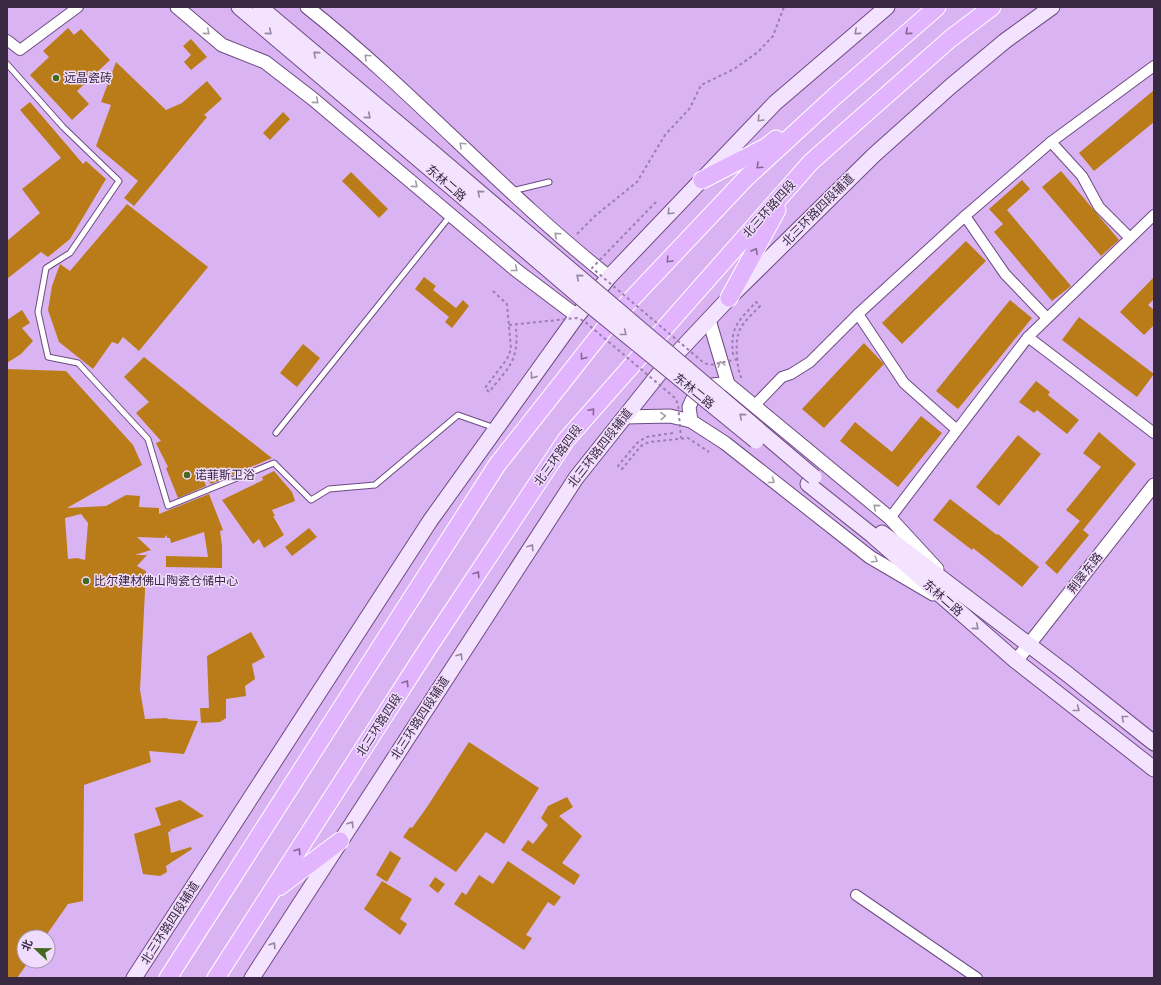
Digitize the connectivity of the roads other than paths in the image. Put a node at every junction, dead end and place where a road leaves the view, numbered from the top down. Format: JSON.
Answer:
{"nodes":[{"id":1,"x":78,"y":7,"type":"edge"},
{"id":2,"x":177,"y":7,"type":"edge"},
{"id":3,"x":239,"y":7,"type":"edge"},
{"id":4,"x":260,"y":7,"type":"edge"},
{"id":5,"x":307,"y":7,"type":"edge"},
{"id":6,"x":887,"y":7,"type":"edge"},
{"id":7,"x":937,"y":7,"type":"edge"},
{"id":8,"x":992,"y":7,"type":"edge"},
{"id":9,"x":1052,"y":7,"type":"edge"},
{"id":10,"x":7,"y":40,"type":"edge"},
{"id":11,"x":7,"y":64,"type":"edge"},
{"id":12,"x":1154,"y":66,"type":"edge"},
{"id":13,"x":834,"y":97,"type":"junction"},
{"id":14,"x":1051,"y":142,"type":"junction"},
{"id":15,"x":427,"y":157,"type":"junction"},
{"id":16,"x":702,"y":180,"type":"junction"},
{"id":17,"x":549,"y":182,"type":"dead end"},
{"id":18,"x":792,"y":184,"type":"junction"},
{"id":19,"x":511,"y":191,"type":"junction"},
{"id":20,"x":451,"y":215,"type":"junction"},
{"id":21,"x":1154,"y":215,"type":"edge"},
{"id":22,"x":965,"y":216,"type":"junction"},
{"id":23,"x":1130,"y":238,"type":"junction"},
{"id":24,"x":608,"y":277,"type":"junction"},
{"id":25,"x":729,"y":298,"type":"junction"},
{"id":26,"x":858,"y":314,"type":"junction"},
{"id":27,"x":577,"y":316,"type":"junction"},
{"id":28,"x":1047,"y":318,"type":"junction"},
{"id":29,"x":709,"y":320,"type":"junction"},
{"id":30,"x":1028,"y":337,"type":"junction"},
{"id":31,"x":728,"y":384,"type":"junction"},
{"id":32,"x":754,"y":406,"type":"junction"},
{"id":33,"x":624,"y":417,"type":"junction"},
{"id":34,"x":691,"y":421,"type":"junction"},
{"id":35,"x":496,"y":428,"type":"junction"},
{"id":36,"x":958,"y":430,"type":"junction"},
{"id":37,"x":276,"y":433,"type":"dead end"},
{"id":38,"x":1154,"y":433,"type":"edge"},
{"id":39,"x":811,"y":480,"type":"junction"},
{"id":40,"x":1154,"y":485,"type":"edge"},
{"id":41,"x":890,"y":518,"type":"junction"},
{"id":42,"x":952,"y":585,"type":"junction"},
{"id":43,"x":947,"y":602,"type":"junction"},
{"id":44,"x":1029,"y":644,"type":"junction"},
{"id":45,"x":1016,"y":661,"type":"junction"},
{"id":46,"x":1154,"y":743,"type":"edge"},
{"id":47,"x":1154,"y":769,"type":"edge"},
{"id":48,"x":340,"y":841,"type":"junction"},
{"id":49,"x":235,"y":872,"type":"junction"},
{"id":50,"x":270,"y":893,"type":"junction"},
{"id":51,"x":856,"y":895,"type":"dead end"},
{"id":52,"x":134,"y":978,"type":"edge"},
{"id":53,"x":155,"y":978,"type":"edge"},
{"id":54,"x":168,"y":978,"type":"edge"},
{"id":55,"x":216,"y":978,"type":"edge"},
{"id":56,"x":252,"y":978,"type":"edge"},
{"id":57,"x":977,"y":978,"type":"edge"}],
"edges":[{"from":1,"to":10,"type":"street"},
{"from":2,"to":20,"type":"street","one_way":true},
{"from":3,"to":15,"type":"main road","name":"东林二路","one_way":true},
{"from":15,"to":4,"type":"main road","name":"东林二路","one_way":true},
{"from":19,"to":5,"type":"street","one_way":true},
{"from":6,"to":16,"type":"main road","name":"北三环路四段辅道","one_way":true},
{"from":7,"to":13,"type":"highway","one_way":true},
{"from":8,"to":18,"type":"highway","name":"北三环路四段"},
{"from":9,"to":25,"type":"main road","name":"北三环路四段辅道"},
{"from":11,"to":35,"type":"lane"},
{"from":12,"to":14,"type":"street"},
{"from":13,"to":16,"type":"highway"},
{"from":13,"to":49,"type":"highway","one_way":true},
{"from":14,"to":22,"type":"street"},
{"from":14,"to":23,"type":"street"},
{"from":15,"to":39,"type":"main road","name":"东林二路","bridge":true},
{"from":16,"to":24,"type":"main road","name":"北三环路四段辅道","one_way":true},
{"from":17,"to":19,"type":"lane"},
{"from":25,"to":18,"type":"highway","one_way":true},
{"from":50,"to":18,"type":"highway","name":"北三环路四段","one_way":true},
{"from":24,"to":19,"type":"street","one_way":true},
{"from":20,"to":27,"type":"street","one_way":true},
{"from":20,"to":37,"type":"lane"},
{"from":21,"to":23,"type":"street"},
{"from":22,"to":26,"type":"street"},
{"from":22,"to":28,"type":"street"},
{"from":23,"to":28,"type":"street"},
{"from":24,"to":27,"type":"main road","name":"北三环路四段辅道"},
{"from":25,"to":29,"type":"main road","name":"北三环路四段辅道"},
{"from":26,"to":32,"type":"street"},
{"from":26,"to":36,"type":"street"},
{"from":27,"to":35,"type":"main road","name":"北三环路四段辅道","one_way":true},
{"from":28,"to":30,"type":"street"},
{"from":31,"to":29,"type":"street","one_way":true},
{"from":29,"to":33,"type":"main road","name":"北三环路四段辅道"},
{"from":30,"to":36,"type":"street"},
{"from":30,"to":38,"type":"street"},
{"from":31,"to":32,"type":"street"},
{"from":31,"to":34,"type":"street"},
{"from":41,"to":32,"type":"street","one_way":true},
{"from":33,"to":34,"type":"street","one_way":true},
{"from":48,"to":33,"type":"main road","name":"北三环路四段辅道","one_way":true},
{"from":34,"to":43,"type":"street","one_way":true},
{"from":35,"to":52,"type":"main road","name":"北三环路四段辅道"},
{"from":36,"to":41,"type":"street"},
{"from":39,"to":42,"type":"main road","name":"东林二路"},
{"from":39,"to":43,"type":"main road","name":"东林二路"},
{"from":40,"to":44,"type":"street","name":"荆翠东路"},
{"from":41,"to":42,"type":"street"},
{"from":42,"to":44,"type":"main road","name":"东林二路"},
{"from":43,"to":45,"type":"main road","name":"东林二路","one_way":true},
{"from":44,"to":45,"type":"street","name":"荆翠东路"},
{"from":46,"to":44,"type":"main road","name":"东林二路","one_way":true},
{"from":45,"to":47,"type":"main road","name":"东林二路","one_way":true},
{"from":48,"to":50,"type":"highway"},
{"from":56,"to":48,"type":"main road","name":"北三环路四段辅道","one_way":true},
{"from":49,"to":53,"type":"highway"},
{"from":49,"to":54,"type":"highway"},
{"from":50,"to":55,"type":"highway","name":"北三环路四段"},
{"from":51,"to":57,"type":"street"}]}
